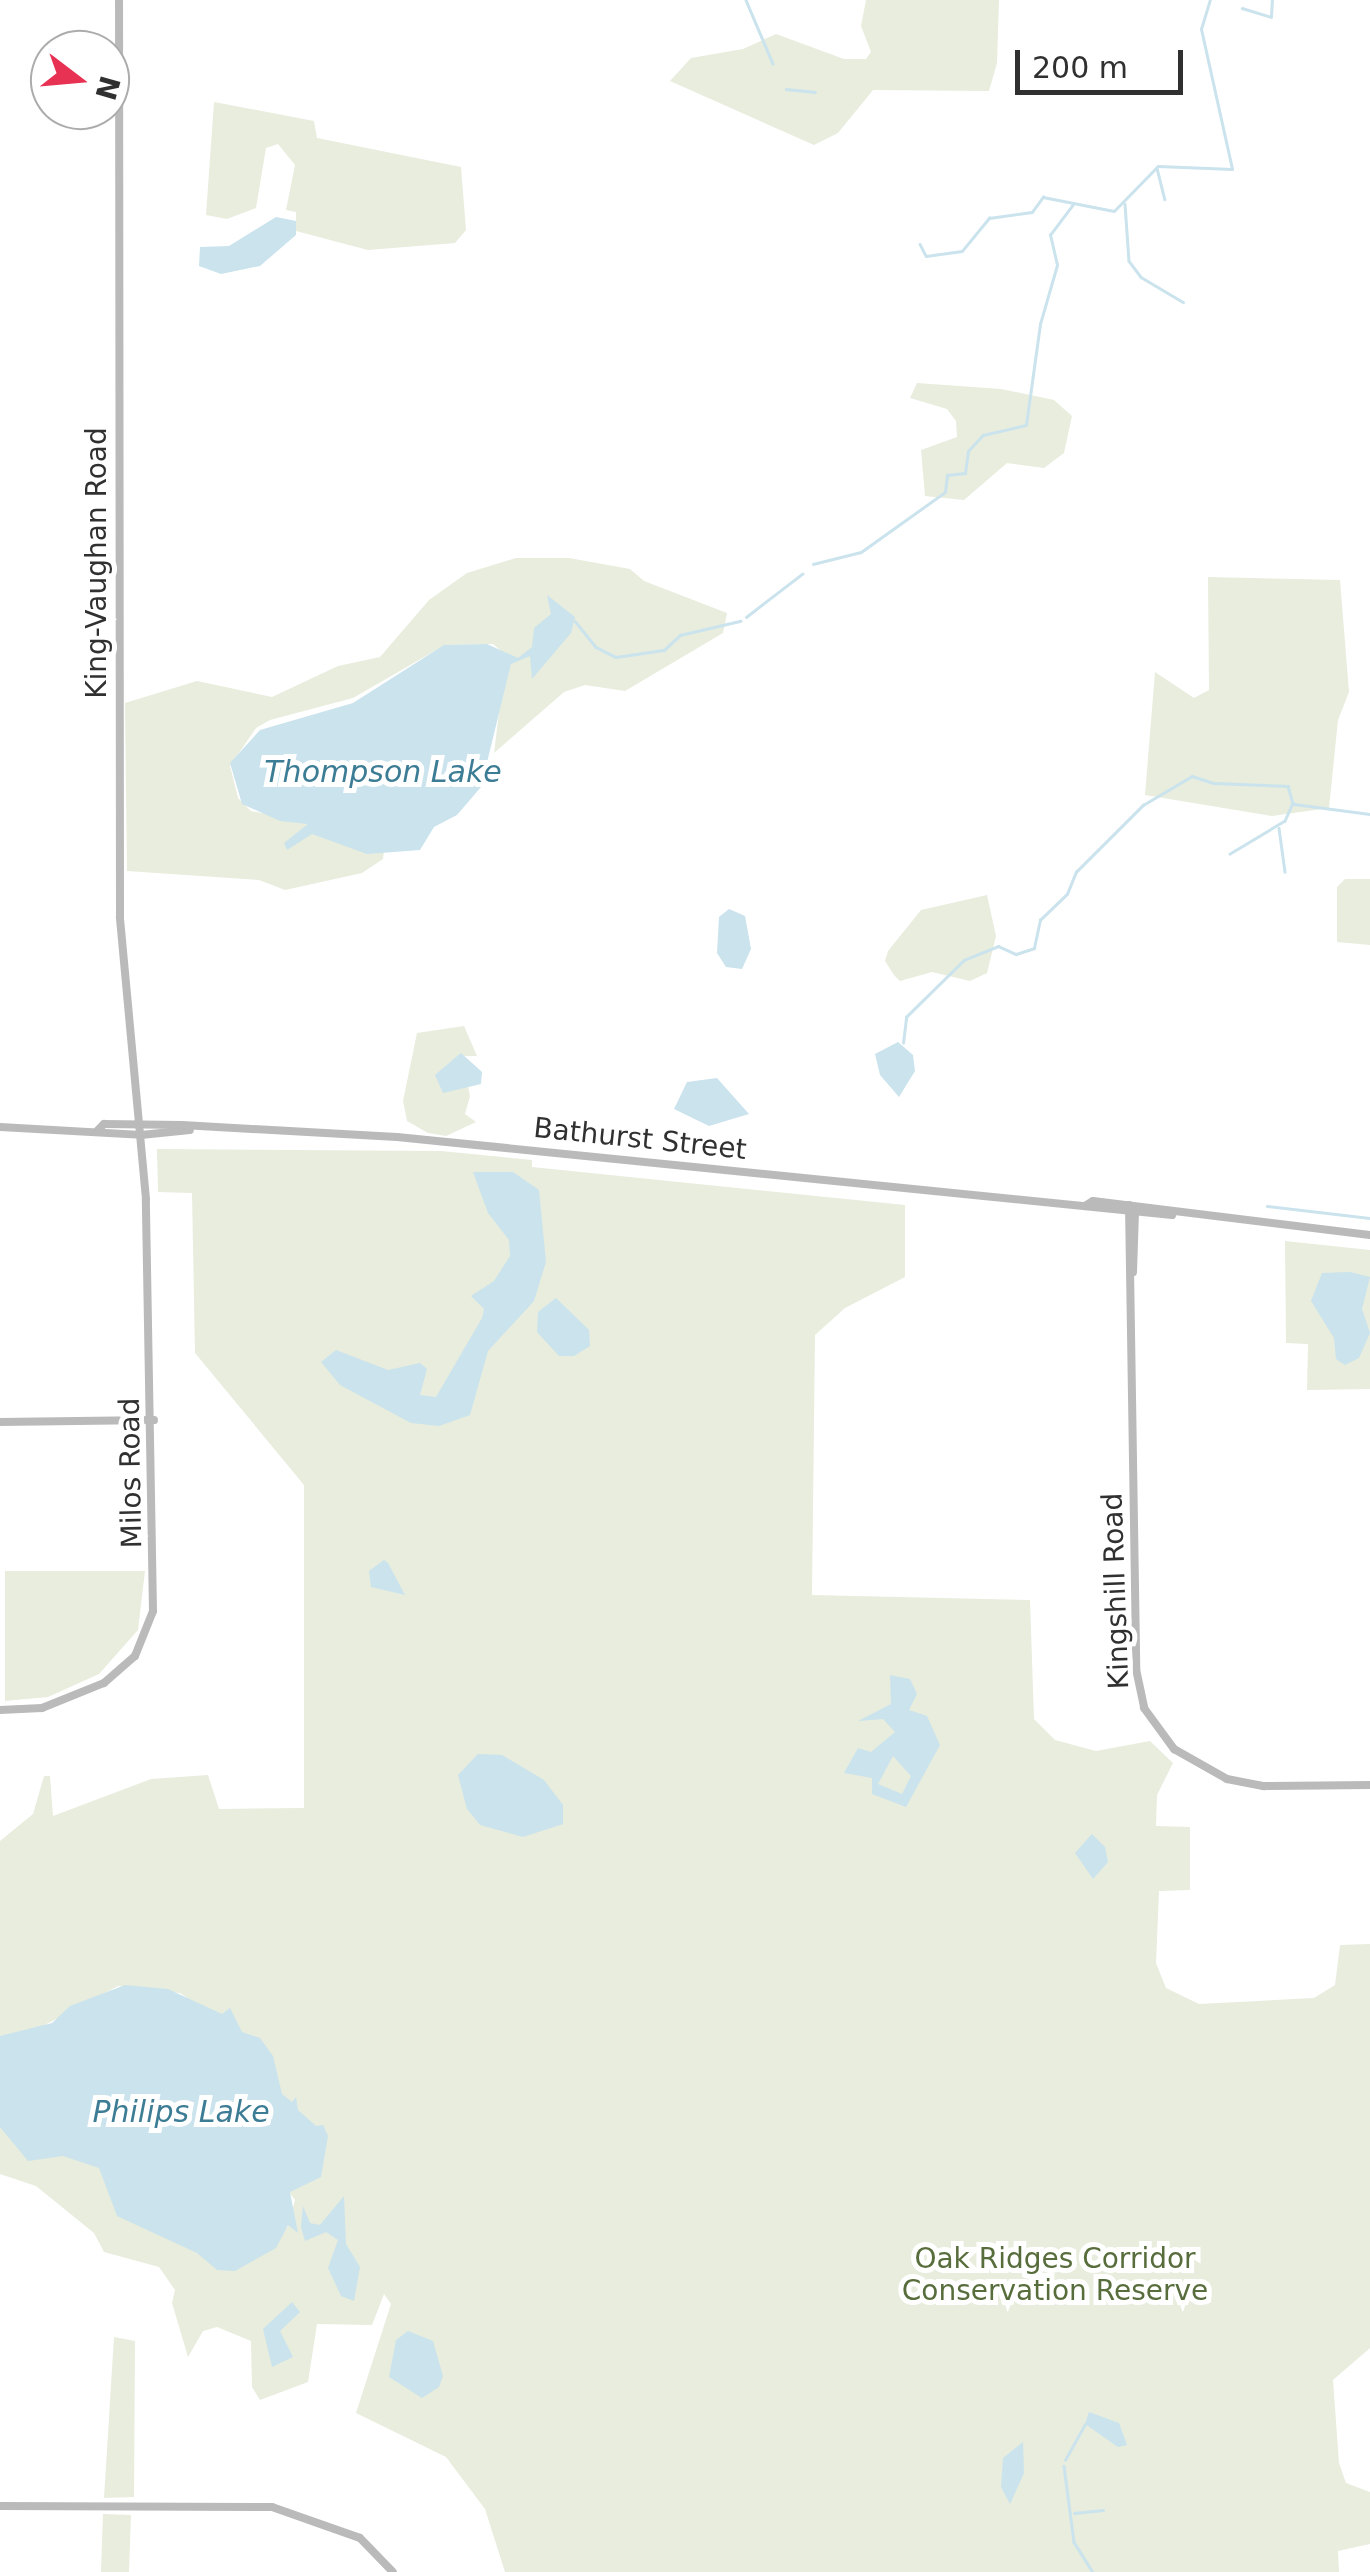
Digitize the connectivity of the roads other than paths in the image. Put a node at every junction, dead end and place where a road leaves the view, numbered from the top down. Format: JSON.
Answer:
{"nodes":[{"id":1,"x":119,"y":0,"type":"edge"},
{"id":2,"x":141,"y":1124,"type":"junction"},
{"id":3,"x":0,"y":1128,"type":"edge"},
{"id":4,"x":96,"y":1130,"type":"junction"},
{"id":5,"x":190,"y":1130,"type":"junction"},
{"id":6,"x":141,"y":1135,"type":"junction"},
{"id":7,"x":1132,"y":1210,"type":"junction"},
{"id":8,"x":1370,"y":1234,"type":"edge"},
{"id":9,"x":154,"y":1420,"type":"junction"},
{"id":10,"x":0,"y":1422,"type":"edge"},
{"id":11,"x":0,"y":1710,"type":"edge"},
{"id":12,"x":1370,"y":1785,"type":"edge"},
{"id":13,"x":0,"y":2506,"type":"edge"},
{"id":14,"x":393,"y":2572,"type":"edge"}],
"edges":[{"from":1,"to":2,"type":"street","name":"King-Vaughan Road"},
{"from":2,"to":4,"type":"street","name":"Bathurst Street"},
{"from":2,"to":5,"type":"street","name":"Bathurst Street"},
{"from":2,"to":6,"type":"street","name":"King-Vaughan Road"},
{"from":3,"to":4,"type":"street","name":"Bathurst Street"},
{"from":4,"to":6,"type":"street","name":"Bathurst Street"},
{"from":5,"to":6,"type":"street","name":"Bathurst Street"},
{"from":5,"to":7,"type":"street","name":"Bathurst Street"},
{"from":6,"to":9,"type":"street","name":"Milos Road"},
{"from":7,"to":8,"type":"street","name":"Bathurst Street"},
{"from":7,"to":12,"type":"street","name":"Kingshill Road"},
{"from":9,"to":10,"type":"street"},
{"from":9,"to":11,"type":"street","name":"Milos Road"},
{"from":13,"to":14,"type":"street"}]}
